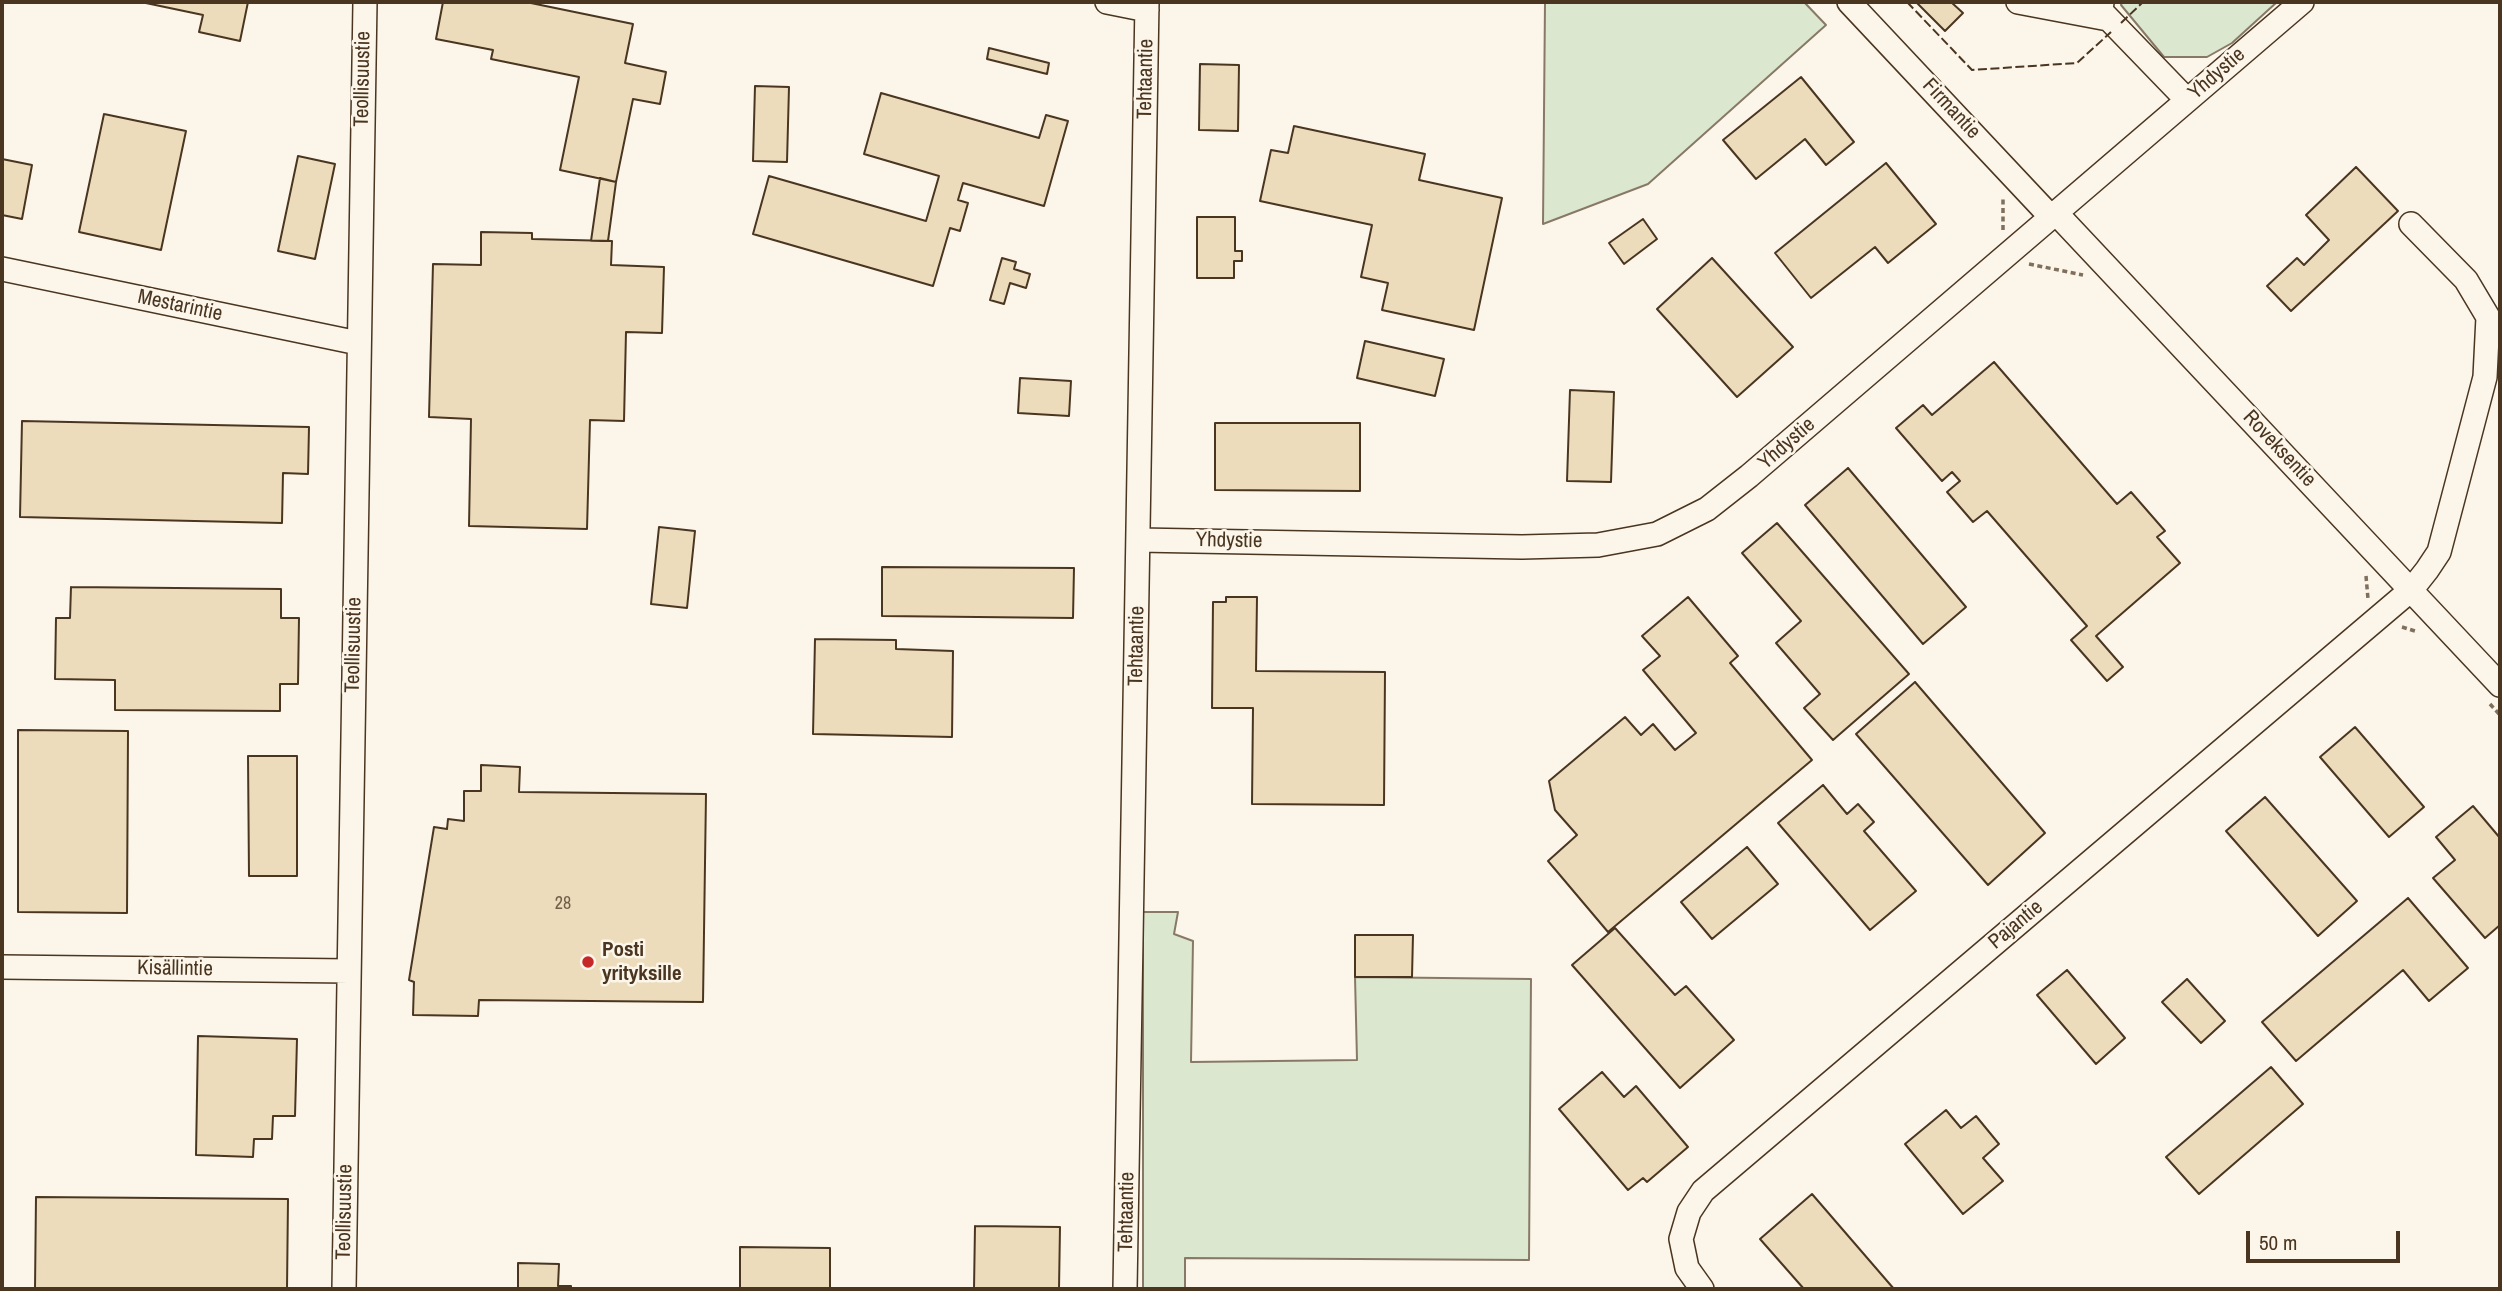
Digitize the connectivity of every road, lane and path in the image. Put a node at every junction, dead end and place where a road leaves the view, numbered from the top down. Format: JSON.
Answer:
{"nodes":[{"id":1,"x":365,"y":2,"type":"edge"},
{"id":2,"x":1107,"y":2,"type":"edge"},
{"id":3,"x":1849,"y":2,"type":"edge"},
{"id":4,"x":2018,"y":2,"type":"edge"},
{"id":5,"x":2302,"y":2,"type":"edge"},
{"id":6,"x":1147,"y":6,"type":"edge"},
{"id":7,"x":2105,"y":10,"type":"edge"},
{"id":8,"x":2187,"y":100,"type":"junction"},
{"id":9,"x":2003,"y":190,"type":"dead end"},
{"id":10,"x":2053,"y":215,"type":"junction"},
{"id":11,"x":2411,"y":224,"type":"dead end"},
{"id":12,"x":2014,"y":250,"type":"junction"},
{"id":13,"x":2,"y":269,"type":"edge"},
{"id":14,"x":2093,"y":285,"type":"dead end"},
{"id":15,"x":358,"y":343,"type":"junction"},
{"id":16,"x":1139,"y":540,"type":"junction"},
{"id":17,"x":2363,"y":570,"type":"dead end"},
{"id":18,"x":2412,"y":589,"type":"junction"},
{"id":19,"x":2380,"y":617,"type":"junction"},
{"id":20,"x":2428,"y":639,"type":"dead end"},
{"id":21,"x":2491,"y":691,"type":"edge"},
{"id":22,"x":2500,"y":715,"type":"edge"},
{"id":23,"x":2,"y":967,"type":"edge"},
{"id":24,"x":349,"y":971,"type":"junction"},
{"id":25,"x":344,"y":1289,"type":"edge"},
{"id":26,"x":1125,"y":1289,"type":"edge"},
{"id":27,"x":1702,"y":1289,"type":"edge"}],
"edges":[{"from":1,"to":15,"type":"street","name":"Teollisuustie"},
{"from":2,"to":6,"type":"street"},
{"from":3,"to":10,"type":"street","name":"Firmantie"},
{"from":4,"to":7,"type":"street"},
{"from":5,"to":8,"type":"street","name":"Yhdystie"},
{"from":6,"to":16,"type":"street","name":"Tehtaantie"},
{"from":7,"to":8,"type":"street"},
{"from":8,"to":10,"type":"street","name":"Yhdystie"},
{"from":9,"to":12,"type":"path"},
{"from":10,"to":12,"type":"street","name":"Yhdystie"},
{"from":10,"to":18,"type":"street","name":"Roveksentie"},
{"from":11,"to":18,"type":"street","name":"Pajantie"},
{"from":12,"to":14,"type":"path"},
{"from":12,"to":16,"type":"street","name":"Yhdystie"},
{"from":13,"to":15,"type":"street","name":"Mestarintie"},
{"from":15,"to":24,"type":"street","name":"Teollisuustie"},
{"from":16,"to":26,"type":"street","name":"Tehtaantie"},
{"from":17,"to":19,"type":"path"},
{"from":18,"to":19,"type":"street","name":"Pajantie"},
{"from":18,"to":21,"type":"street","name":"Roveksentie"},
{"from":19,"to":20,"type":"path"},
{"from":19,"to":27,"type":"street","name":"Pajantie"},
{"from":21,"to":22,"type":"path"},
{"from":23,"to":24,"type":"street","name":"Kisällintie"},
{"from":24,"to":25,"type":"street","name":"Teollisuustie"}]}
